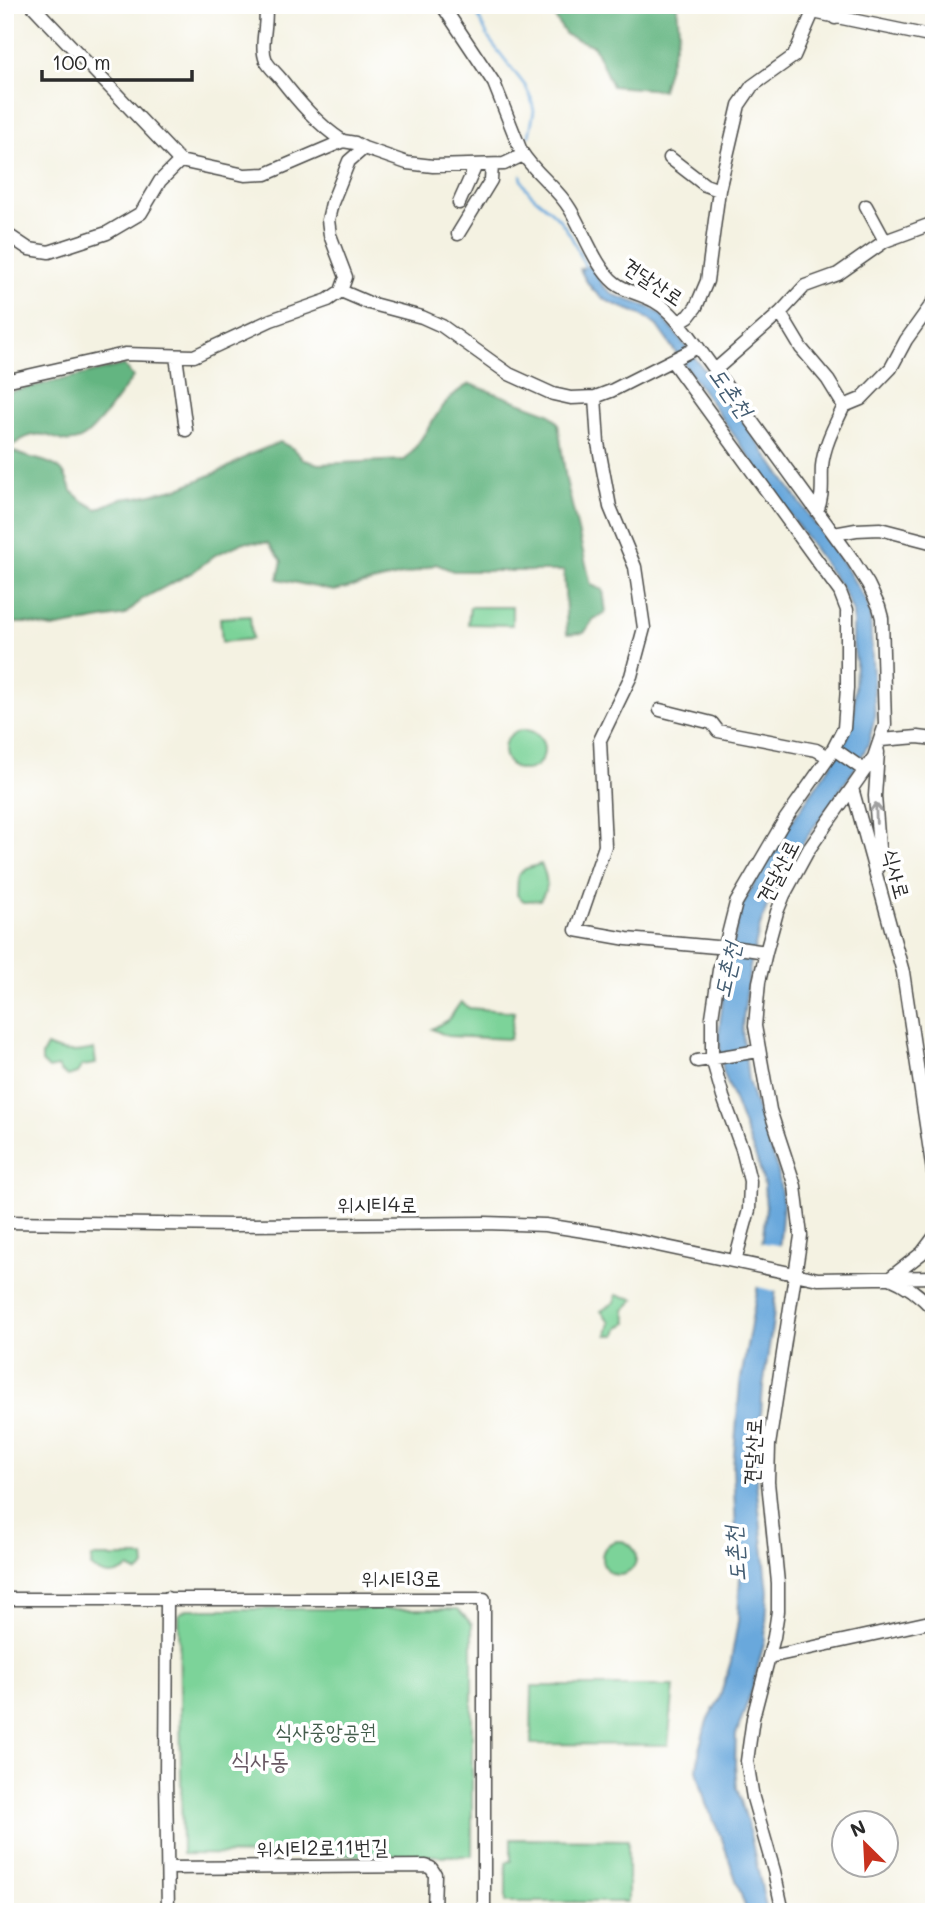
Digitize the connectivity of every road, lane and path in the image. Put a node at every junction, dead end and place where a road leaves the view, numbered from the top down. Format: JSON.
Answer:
{"nodes":[{"id":1,"x":32,"y":5,"type":"edge"},
{"id":2,"x":265,"y":5,"type":"edge"},
{"id":3,"x":442,"y":5,"type":"edge"},
{"id":4,"x":842,"y":5,"type":"edge"},
{"id":5,"x":808,"y":9,"type":"edge"},
{"id":6,"x":835,"y":18,"type":"junction"},
{"id":7,"x":934,"y":37,"type":"edge"},
{"id":8,"x":343,"y":141,"type":"junction"},
{"id":9,"x":364,"y":148,"type":"junction"},
{"id":10,"x":523,"y":155,"type":"junction"},
{"id":11,"x":670,"y":158,"type":"dead end"},
{"id":12,"x":180,"y":161,"type":"junction"},
{"id":13,"x":492,"y":164,"type":"junction"},
{"id":14,"x":476,"y":165,"type":"junction"},
{"id":15,"x":719,"y":190,"type":"junction"},
{"id":16,"x":459,"y":203,"type":"dead end"},
{"id":17,"x":866,"y":206,"type":"dead end"},
{"id":18,"x":934,"y":223,"type":"edge"},
{"id":19,"x":5,"y":233,"type":"edge"},
{"id":20,"x":458,"y":234,"type":"dead end"},
{"id":21,"x":885,"y":241,"type":"junction"},
{"id":22,"x":341,"y":291,"type":"junction"},
{"id":23,"x":934,"y":301,"type":"edge"},
{"id":24,"x":780,"y":313,"type":"junction"},
{"id":25,"x":679,"y":323,"type":"junction"},
{"id":26,"x":696,"y":348,"type":"junction"},
{"id":27,"x":176,"y":356,"type":"junction"},
{"id":28,"x":674,"y":359,"type":"junction"},
{"id":29,"x":715,"y":370,"type":"junction"},
{"id":30,"x":5,"y":382,"type":"edge"},
{"id":31,"x":595,"y":397,"type":"junction"},
{"id":32,"x":844,"y":407,"type":"junction"},
{"id":33,"x":186,"y":430,"type":"dead end"},
{"id":34,"x":817,"y":511,"type":"junction"},
{"id":35,"x":834,"y":534,"type":"junction"},
{"id":36,"x":934,"y":543,"type":"edge"},
{"id":37,"x":660,"y":710,"type":"dead end"},
{"id":38,"x":934,"y":739,"type":"edge"},
{"id":39,"x":880,"y":746,"type":"junction"},
{"id":40,"x":834,"y":753,"type":"junction"},
{"id":41,"x":863,"y":769,"type":"junction"},
{"id":42,"x":852,"y":788,"type":"junction"},
{"id":43,"x":876,"y":873,"type":"junction"},
{"id":44,"x":728,"y":946,"type":"junction"},
{"id":45,"x":762,"y":952,"type":"junction"},
{"id":46,"x":755,"y":1051,"type":"junction"},
{"id":47,"x":715,"y":1058,"type":"junction"},
{"id":48,"x":697,"y":1061,"type":"dead end"},
{"id":49,"x":934,"y":1178,"type":"edge"},
{"id":50,"x":5,"y":1222,"type":"edge"},
{"id":51,"x":934,"y":1237,"type":"edge"},
{"id":52,"x":740,"y":1262,"type":"junction"},
{"id":53,"x":789,"y":1272,"type":"junction"},
{"id":54,"x":934,"y":1277,"type":"edge"},
{"id":55,"x":890,"y":1278,"type":"junction"},
{"id":56,"x":934,"y":1310,"type":"edge"},
{"id":57,"x":167,"y":1598,"type":"junction"},
{"id":58,"x":5,"y":1599,"type":"edge"},
{"id":59,"x":934,"y":1621,"type":"edge"},
{"id":60,"x":769,"y":1657,"type":"junction"},
{"id":61,"x":168,"y":1868,"type":"junction"},
{"id":62,"x":168,"y":1912,"type":"edge"},
{"id":63,"x":434,"y":1912,"type":"edge"},
{"id":64,"x":484,"y":1912,"type":"edge"},
{"id":65,"x":783,"y":1912,"type":"edge"}],
"edges":[{"from":1,"to":12,"type":"street"},
{"from":2,"to":8,"type":"street"},
{"from":3,"to":10,"type":"street","name":"견달산로"},
{"from":4,"to":6,"type":"street"},
{"from":5,"to":6,"type":"street"},
{"from":5,"to":15,"type":"street"},
{"from":6,"to":7,"type":"street"},
{"from":8,"to":9,"type":"street"},
{"from":8,"to":12,"type":"street"},
{"from":9,"to":14,"type":"street"},
{"from":9,"to":22,"type":"street"},
{"from":10,"to":13,"type":"street"},
{"from":10,"to":25,"type":"street","name":"견달산로"},
{"from":11,"to":15,"type":"street"},
{"from":12,"to":19,"type":"street"},
{"from":13,"to":14,"type":"street"},
{"from":13,"to":20,"type":"street"},
{"from":14,"to":16,"type":"street"},
{"from":15,"to":25,"type":"street"},
{"from":17,"to":21,"type":"street"},
{"from":18,"to":21,"type":"street"},
{"from":21,"to":24,"type":"street"},
{"from":22,"to":27,"type":"street"},
{"from":22,"to":31,"type":"street"},
{"from":23,"to":32,"type":"street"},
{"from":24,"to":29,"type":"street"},
{"from":24,"to":32,"type":"street"},
{"from":25,"to":26,"type":"street","name":"견달산로"},
{"from":26,"to":28,"type":"street"},
{"from":26,"to":29,"type":"street","name":"견달산로"},
{"from":27,"to":30,"type":"street"},
{"from":27,"to":33,"type":"street"},
{"from":28,"to":31,"type":"street"},
{"from":28,"to":40,"type":"street"},
{"from":29,"to":34,"type":"street","name":"견달산로"},
{"from":31,"to":44,"type":"street"},
{"from":32,"to":34,"type":"street"},
{"from":34,"to":35,"type":"street","name":"견달산로"},
{"from":35,"to":36,"type":"street"},
{"from":35,"to":39,"type":"street","name":"견달산로"},
{"from":37,"to":40,"type":"street"},
{"from":38,"to":39,"type":"street"},
{"from":39,"to":41,"type":"street","name":"견달산로"},
{"from":43,"to":39,"type":"street","one_way":true},
{"from":40,"to":41,"type":"street"},
{"from":40,"to":44,"type":"street"},
{"from":41,"to":42,"type":"street","name":"견달산로"},
{"from":42,"to":43,"type":"street","name":"식사로"},
{"from":42,"to":45,"type":"street","name":"견달산로"},
{"from":43,"to":49,"type":"street","name":"식사로"},
{"from":44,"to":45,"type":"street"},
{"from":44,"to":47,"type":"street"},
{"from":45,"to":46,"type":"street","name":"견달산로"},
{"from":46,"to":47,"type":"street"},
{"from":46,"to":53,"type":"street","name":"견달산로"},
{"from":47,"to":48,"type":"street"},
{"from":47,"to":52,"type":"street"},
{"from":50,"to":52,"type":"street","name":"위시티4로"},
{"from":51,"to":55,"type":"street"},
{"from":52,"to":53,"type":"street","name":"위시티4로"},
{"from":53,"to":55,"type":"street"},
{"from":53,"to":60,"type":"street","name":"견달산로"},
{"from":54,"to":55,"type":"street"},
{"from":55,"to":56,"type":"street"},
{"from":57,"to":58,"type":"street","name":"위시티3로"},
{"from":57,"to":61,"type":"street"},
{"from":57,"to":64,"type":"street","name":"위시티3로"},
{"from":59,"to":60,"type":"street"},
{"from":60,"to":65,"type":"street","name":"견달산로"},
{"from":61,"to":62,"type":"street"},
{"from":61,"to":63,"type":"street","name":"위시티2로11번길"}]}
